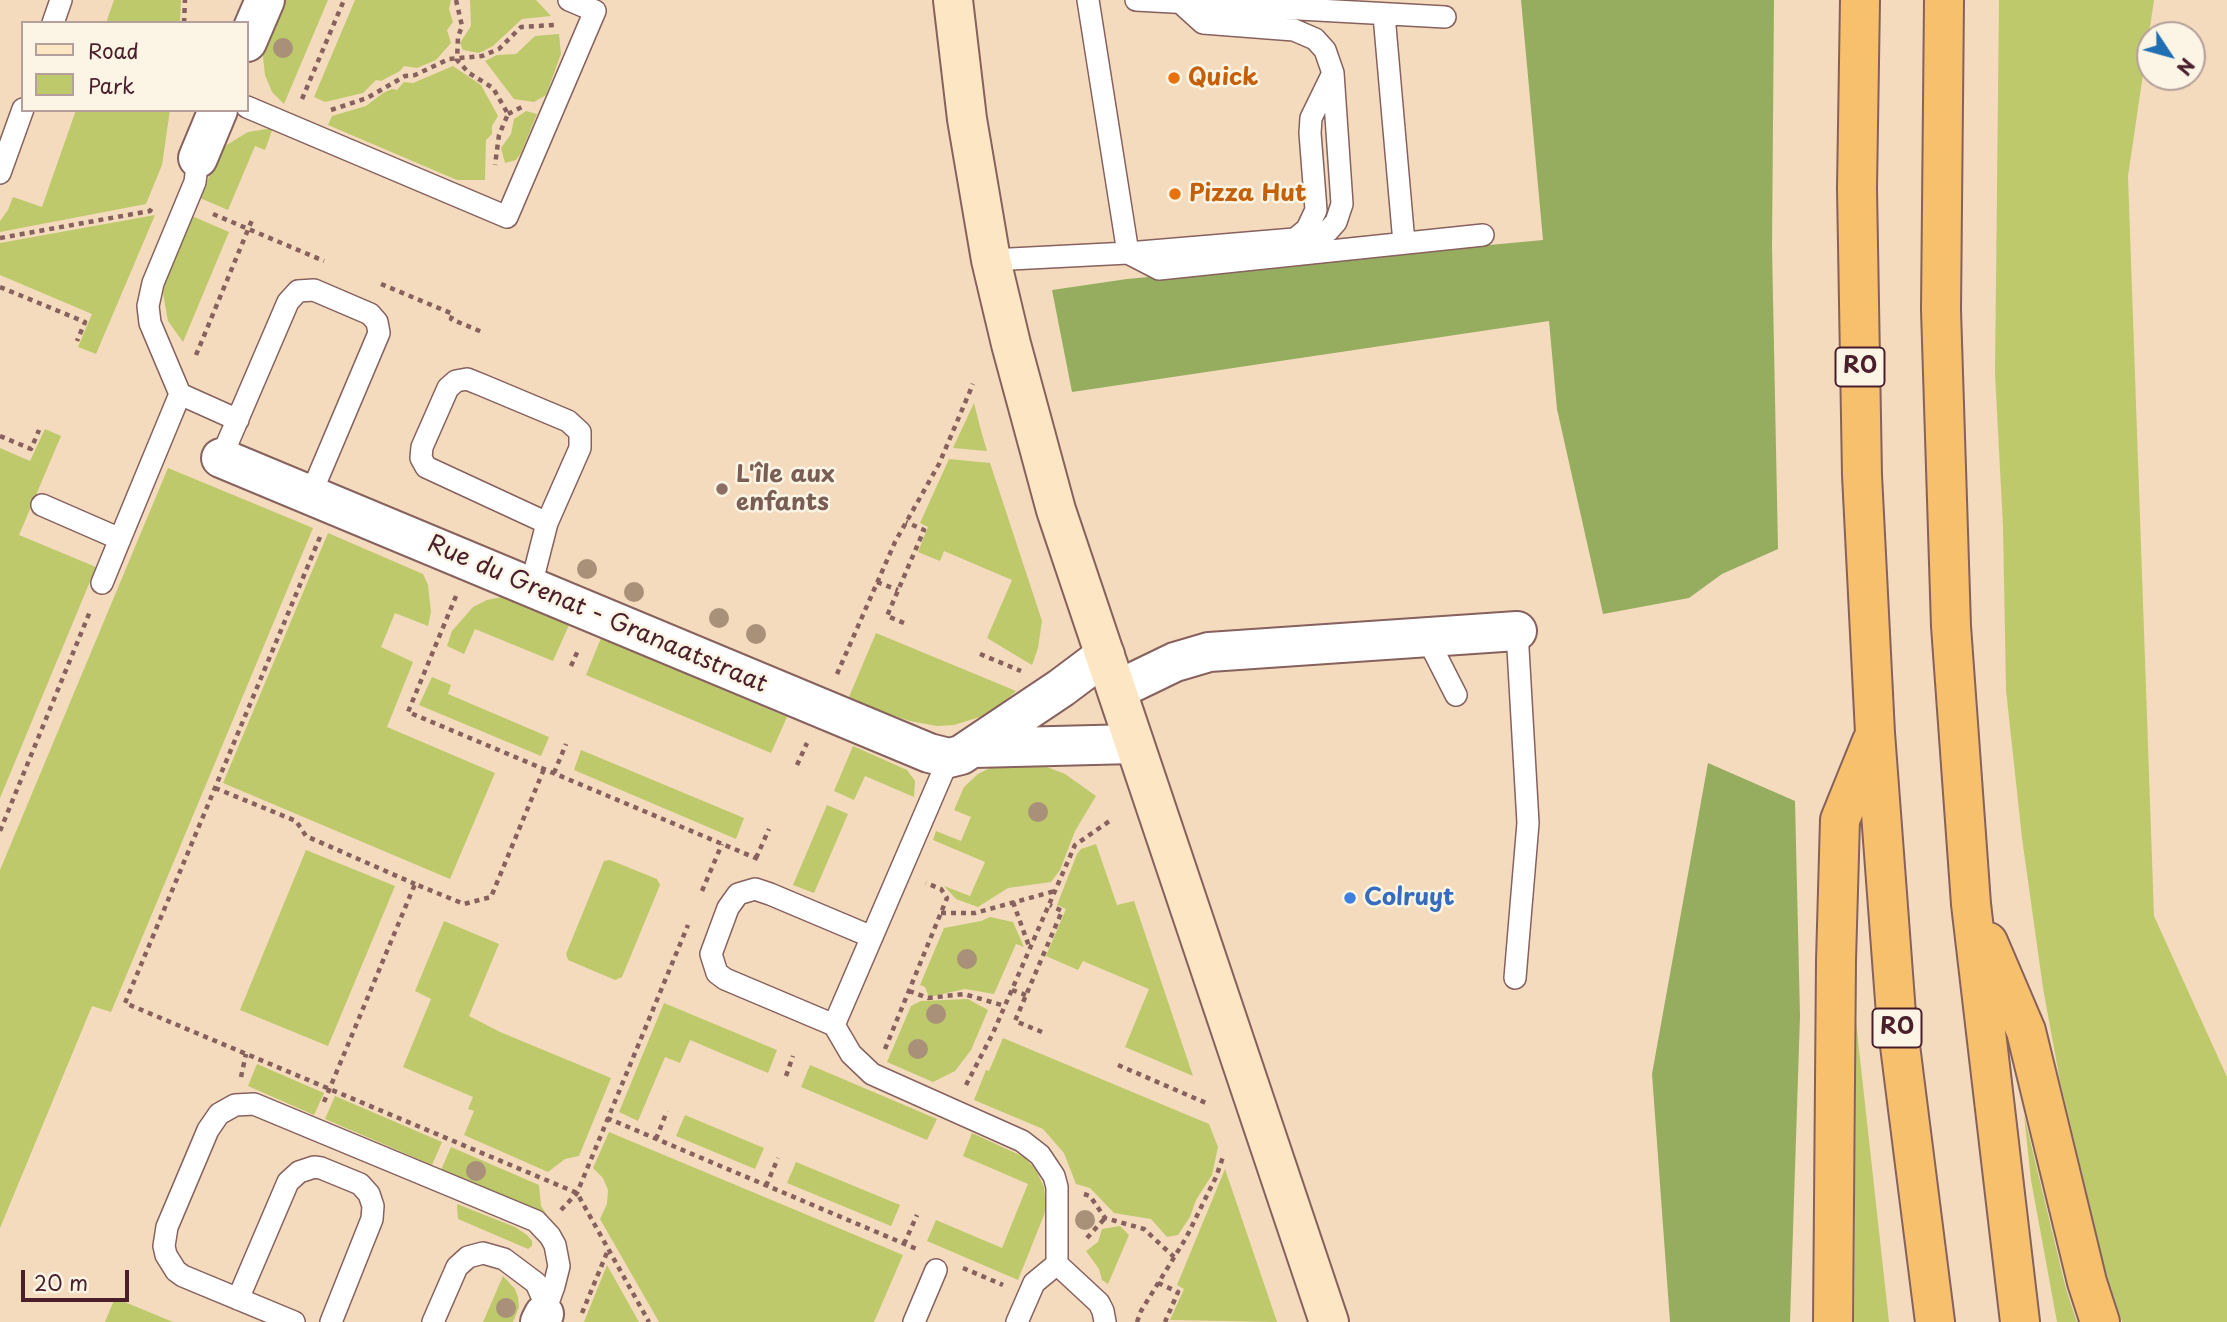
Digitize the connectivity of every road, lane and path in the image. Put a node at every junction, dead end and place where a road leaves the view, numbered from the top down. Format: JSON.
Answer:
{"nodes":[{"id":1,"x":61,"y":0,"type":"edge"},
{"id":2,"x":185,"y":0,"type":"edge"},
{"id":3,"x":265,"y":0,"type":"edge"},
{"id":4,"x":344,"y":0,"type":"edge"},
{"id":5,"x":456,"y":0,"type":"edge"},
{"id":6,"x":569,"y":0,"type":"edge"},
{"id":7,"x":953,"y":0,"type":"edge"},
{"id":8,"x":1088,"y":0,"type":"edge"},
{"id":9,"x":1136,"y":0,"type":"edge"},
{"id":10,"x":1860,"y":0,"type":"edge"},
{"id":11,"x":1944,"y":0,"type":"edge"},
{"id":12,"x":1182,"y":4,"type":"junction"},
{"id":13,"x":1384,"y":15,"type":"junction"},
{"id":14,"x":1445,"y":17,"type":"dead end"},
{"id":15,"x":54,"y":21,"type":"edge"},
{"id":16,"x":184,"y":21,"type":"edge"},
{"id":17,"x":584,"y":37,"type":"junction"},
{"id":18,"x":248,"y":40,"type":"edge"},
{"id":19,"x":457,"y":60,"type":"junction"},
{"id":20,"x":299,"y":105,"type":"junction"},
{"id":21,"x":248,"y":107,"type":"edge"},
{"id":22,"x":22,"y":112,"type":"edge"},
{"id":23,"x":217,"y":112,"type":"edge"},
{"id":24,"x":291,"y":126,"type":"junction"},
{"id":25,"x":198,"y":158,"type":"joint"},
{"id":26,"x":0,"y":173,"type":"edge"},
{"id":27,"x":521,"y":186,"type":"junction"},
{"id":28,"x":155,"y":201,"type":"dead end"},
{"id":29,"x":252,"y":220,"type":"dead end"},
{"id":30,"x":1483,"y":235,"type":"dead end"},
{"id":31,"x":0,"y":238,"type":"edge"},
{"id":32,"x":1405,"y":243,"type":"junction"},
{"id":33,"x":1128,"y":253,"type":"junction"},
{"id":34,"x":991,"y":260,"type":"junction"},
{"id":35,"x":0,"y":287,"type":"edge"},
{"id":36,"x":451,"y":319,"type":"dead end"},
{"id":37,"x":482,"y":332,"type":"dead end"},
{"id":38,"x":77,"y":341,"type":"dead end"},
{"id":39,"x":973,"y":384,"type":"dead end"},
{"id":40,"x":180,"y":394,"type":"junction"},
{"id":41,"x":238,"y":420,"type":"junction"},
{"id":42,"x":39,"y":430,"type":"dead end"},
{"id":43,"x":0,"y":436,"type":"edge"},
{"id":44,"x":221,"y":458,"type":"joint"},
{"id":45,"x":322,"y":500,"type":"junction"},
{"id":46,"x":42,"y":505,"type":"dead end"},
{"id":47,"x":906,"y":522,"type":"junction"},
{"id":48,"x":547,"y":523,"type":"junction"},
{"id":49,"x":120,"y":538,"type":"junction"},
{"id":50,"x":469,"y":562,"type":"junction"},
{"id":51,"x":877,"y":582,"type":"junction"},
{"id":52,"x":102,"y":583,"type":"joint"},
{"id":53,"x":898,"y":590,"type":"junction"},
{"id":54,"x":547,"y":595,"type":"junction"},
{"id":55,"x":904,"y":623,"type":"dead end"},
{"id":56,"x":1517,"y":631,"type":"joint"},
{"id":57,"x":1427,"y":638,"type":"junction"},
{"id":58,"x":980,"y":654,"type":"dead end"},
{"id":59,"x":1104,"y":655,"type":"junction"},
{"id":60,"x":1031,"y":675,"type":"dead end"},
{"id":61,"x":834,"y":681,"type":"dead end"},
{"id":62,"x":1116,"y":690,"type":"junction"},
{"id":63,"x":1455,"y":695,"type":"dead end"},
{"id":64,"x":1875,"y":733,"type":"junction"},
{"id":65,"x":807,"y":742,"type":"dead end"},
{"id":66,"x":566,"y":744,"type":"dead end"},
{"id":67,"x":1135,"y":744,"type":"junction"},
{"id":68,"x":961,"y":753,"type":"junction"},
{"id":69,"x":797,"y":765,"type":"dead end"},
{"id":70,"x":544,"y":769,"type":"junction"},
{"id":71,"x":554,"y":774,"type":"junction"},
{"id":72,"x":215,"y":788,"type":"junction"},
{"id":73,"x":1111,"y":820,"type":"dead end"},
{"id":74,"x":769,"y":829,"type":"dead end"},
{"id":75,"x":0,"y":831,"type":"edge"},
{"id":76,"x":722,"y":844,"type":"junction"},
{"id":77,"x":756,"y":858,"type":"junction"},
{"id":78,"x":768,"y":863,"type":"dead end"},
{"id":79,"x":915,"y":879,"type":"dead end"},
{"id":80,"x":415,"y":884,"type":"junction"},
{"id":81,"x":1056,"y":891,"type":"junction"},
{"id":82,"x":701,"y":894,"type":"dead end"},
{"id":83,"x":1013,"y":902,"type":"junction"},
{"id":84,"x":1972,"y":904,"type":"junction"},
{"id":85,"x":1049,"y":905,"type":"junction"},
{"id":86,"x":941,"y":913,"type":"junction"},
{"id":87,"x":690,"y":919,"type":"dead end"},
{"id":88,"x":872,"y":937,"type":"junction"},
{"id":89,"x":1030,"y":950,"type":"junction"},
{"id":90,"x":1515,"y":978,"type":"dead end"},
{"id":91,"x":1012,"y":990,"type":"junction"},
{"id":92,"x":909,"y":991,"type":"junction"},
{"id":93,"x":1026,"y":995,"type":"junction"},
{"id":94,"x":125,"y":1003,"type":"dead end"},
{"id":95,"x":1005,"y":1006,"type":"junction"},
{"id":96,"x":834,"y":1025,"type":"junction"},
{"id":97,"x":1042,"y":1032,"type":"dead end"},
{"id":98,"x":884,"y":1050,"type":"dead end"},
{"id":99,"x":793,"y":1056,"type":"dead end"},
{"id":100,"x":1118,"y":1065,"type":"dead end"},
{"id":101,"x":786,"y":1076,"type":"dead end"},
{"id":102,"x":965,"y":1087,"type":"dead end"},
{"id":103,"x":330,"y":1089,"type":"dead end"},
{"id":104,"x":1206,"y":1103,"type":"dead end"},
{"id":105,"x":667,"y":1111,"type":"dead end"},
{"id":106,"x":607,"y":1118,"type":"junction"},
{"id":107,"x":656,"y":1139,"type":"junction"},
{"id":108,"x":1224,"y":1154,"type":"dead end"},
{"id":109,"x":778,"y":1158,"type":"dead end"},
{"id":110,"x":766,"y":1186,"type":"junction"},
{"id":111,"x":1073,"y":1191,"type":"dead end"},
{"id":112,"x":577,"y":1193,"type":"dead end"},
{"id":113,"x":917,"y":1215,"type":"dead end"},
{"id":114,"x":1105,"y":1218,"type":"junction"},
{"id":115,"x":904,"y":1244,"type":"junction"},
{"id":116,"x":1080,"y":1246,"type":"dead end"},
{"id":117,"x":609,"y":1250,"type":"dead end"},
{"id":118,"x":1174,"y":1257,"type":"junction"},
{"id":119,"x":939,"y":1263,"type":"junction"},
{"id":120,"x":1057,"y":1264,"type":"junction"},
{"id":121,"x":1158,"y":1283,"type":"junction"},
{"id":122,"x":1014,"y":1290,"type":"dead end"},
{"id":123,"x":238,"y":1299,"type":"junction"},
{"id":124,"x":554,"y":1319,"type":"edge"},
{"id":125,"x":294,"y":1322,"type":"edge"},
{"id":126,"x":331,"y":1322,"type":"edge"},
{"id":127,"x":433,"y":1322,"type":"edge"},
{"id":128,"x":914,"y":1322,"type":"edge"},
{"id":129,"x":1017,"y":1322,"type":"edge"},
{"id":130,"x":1105,"y":1322,"type":"edge"},
{"id":131,"x":1137,"y":1322,"type":"edge"},
{"id":132,"x":1166,"y":1322,"type":"edge"},
{"id":133,"x":1329,"y":1322,"type":"edge"},
{"id":134,"x":1833,"y":1322,"type":"edge"},
{"id":135,"x":1935,"y":1322,"type":"edge"},
{"id":136,"x":2020,"y":1322,"type":"edge"},
{"id":137,"x":2100,"y":1322,"type":"edge"}],
"edges":[{"from":1,"to":15,"type":"lane"},
{"from":2,"to":16,"type":"path"},
{"from":3,"to":18,"type":"street"},
{"from":4,"to":20,"type":"path"},
{"from":5,"to":19,"type":"path"},
{"from":6,"to":17,"type":"lane"},
{"from":7,"to":34,"type":"main road"},
{"from":8,"to":33,"type":"lane"},
{"from":9,"to":12,"type":"lane"},
{"from":10,"to":64,"type":"highway","number":"R0"},
{"from":11,"to":84,"type":"highway"},
{"from":12,"to":13,"type":"lane"},
{"from":12,"to":33,"type":"lane"},
{"from":13,"to":14,"type":"lane"},
{"from":13,"to":32,"type":"lane"},
{"from":17,"to":19,"type":"path"},
{"from":17,"to":27,"type":"lane"},
{"from":19,"to":20,"type":"path"},
{"from":19,"to":27,"type":"path"},
{"from":20,"to":24,"type":"path"},
{"from":21,"to":24,"type":"lane"},
{"from":22,"to":26,"type":"lane"},
{"from":23,"to":25,"type":"street"},
{"from":24,"to":27,"type":"lane"},
{"from":25,"to":40,"type":"lane"},
{"from":28,"to":31,"type":"path"},
{"from":29,"to":40,"type":"path"},
{"from":30,"to":32,"type":"lane"},
{"from":32,"to":33,"type":"lane"},
{"from":33,"to":34,"type":"lane"},
{"from":34,"to":59,"type":"main road"},
{"from":35,"to":38,"type":"path"},
{"from":36,"to":37,"type":"path"},
{"from":39,"to":47,"type":"path"},
{"from":40,"to":41,"type":"lane"},
{"from":40,"to":49,"type":"lane"},
{"from":41,"to":44,"type":"lane"},
{"from":41,"to":45,"type":"lane"},
{"from":42,"to":43,"type":"path"},
{"from":44,"to":45,"type":"street","name":"Rue du Grenat - Granaatstraat"},
{"from":45,"to":50,"type":"street","name":"Rue du Grenat - Granaatstraat"},
{"from":45,"to":72,"type":"path"},
{"from":46,"to":49,"type":"lane"},
{"from":47,"to":51,"type":"path"},
{"from":47,"to":53,"type":"path"},
{"from":48,"to":48,"type":"lane"},
{"from":48,"to":54,"type":"lane"},
{"from":49,"to":52,"type":"lane"},
{"from":50,"to":54,"type":"street","name":"Rue du Grenat - Granaatstraat"},
{"from":50,"to":70,"type":"path"},
{"from":51,"to":53,"type":"path"},
{"from":51,"to":61,"type":"path"},
{"from":52,"to":75,"type":"path"},
{"from":53,"to":55,"type":"path"},
{"from":54,"to":68,"type":"street","name":"Rue du Grenat - Granaatstraat"},
{"from":56,"to":57,"type":"street"},
{"from":56,"to":90,"type":"lane"},
{"from":57,"to":62,"type":"street"},
{"from":57,"to":63,"type":"lane"},
{"from":58,"to":60,"type":"path"},
{"from":59,"to":62,"type":"main road"},
{"from":59,"to":68,"type":"street"},
{"from":62,"to":67,"type":"main road"},
{"from":64,"to":134,"type":"highway"},
{"from":64,"to":135,"type":"highway","number":"R0"},
{"from":65,"to":69,"type":"path"},
{"from":66,"to":71,"type":"path"},
{"from":67,"to":68,"type":"street","name":"Rue du Grenat - Granaatstraat"},
{"from":67,"to":133,"type":"main road"},
{"from":68,"to":88,"type":"lane"},
{"from":70,"to":71,"type":"path"},
{"from":70,"to":80,"type":"path"},
{"from":71,"to":76,"type":"path"},
{"from":72,"to":80,"type":"path"},
{"from":72,"to":94,"type":"path"},
{"from":73,"to":81,"type":"path"},
{"from":74,"to":77,"type":"path"},
{"from":76,"to":77,"type":"path"},
{"from":76,"to":82,"type":"path"},
{"from":77,"to":78,"type":"path"},
{"from":79,"to":86,"type":"path"},
{"from":80,"to":103,"type":"path"},
{"from":81,"to":83,"type":"path"},
{"from":81,"to":85,"type":"path"},
{"from":83,"to":86,"type":"path"},
{"from":83,"to":89,"type":"path"},
{"from":84,"to":136,"type":"highway"},
{"from":84,"to":137,"type":"highway"},
{"from":85,"to":89,"type":"path"},
{"from":85,"to":93,"type":"path"},
{"from":86,"to":92,"type":"path"},
{"from":87,"to":106,"type":"path"},
{"from":88,"to":96,"type":"lane"},
{"from":88,"to":96,"type":"lane"},
{"from":89,"to":91,"type":"path"},
{"from":91,"to":93,"type":"path"},
{"from":91,"to":95,"type":"path"},
{"from":92,"to":95,"type":"path"},
{"from":92,"to":98,"type":"path"},
{"from":93,"to":97,"type":"path"},
{"from":95,"to":102,"type":"path"},
{"from":96,"to":120,"type":"lane"},
{"from":99,"to":101,"type":"path"},
{"from":100,"to":104,"type":"path"},
{"from":105,"to":107,"type":"path"},
{"from":106,"to":107,"type":"path"},
{"from":106,"to":112,"type":"path"},
{"from":107,"to":110,"type":"path"},
{"from":108,"to":118,"type":"path"},
{"from":109,"to":110,"type":"path"},
{"from":110,"to":115,"type":"path"},
{"from":111,"to":114,"type":"path"},
{"from":113,"to":115,"type":"path"},
{"from":114,"to":116,"type":"path"},
{"from":114,"to":118,"type":"path"},
{"from":115,"to":119,"type":"path"},
{"from":117,"to":124,"type":"path"},
{"from":118,"to":121,"type":"path"},
{"from":119,"to":122,"type":"path"},
{"from":119,"to":128,"type":"lane"},
{"from":120,"to":129,"type":"lane"},
{"from":120,"to":130,"type":"lane"},
{"from":121,"to":131,"type":"path"},
{"from":121,"to":132,"type":"path"},
{"from":123,"to":124,"type":"lane"},
{"from":123,"to":125,"type":"lane"},
{"from":123,"to":126,"type":"lane"},
{"from":124,"to":127,"type":"lane"}]}
